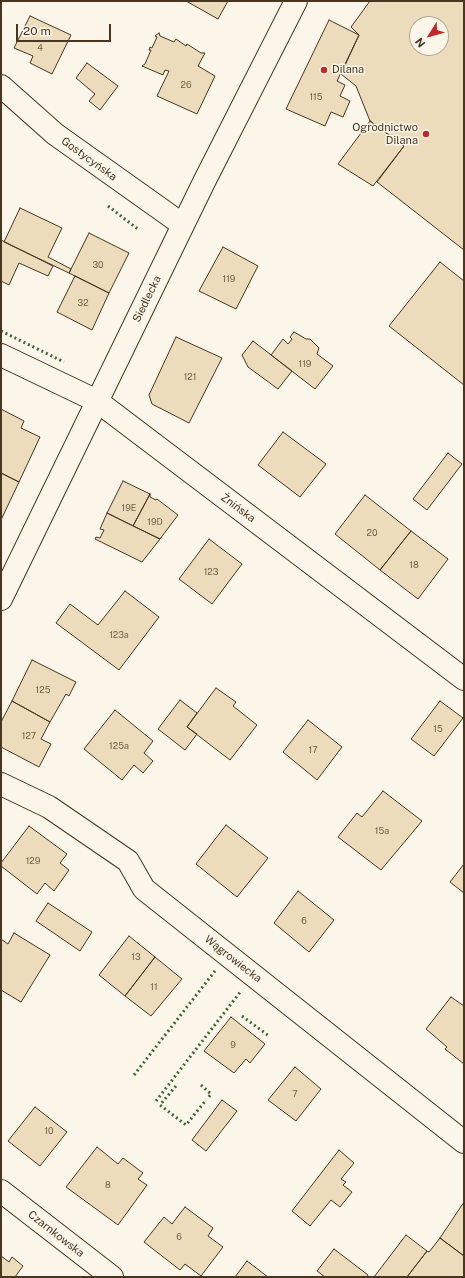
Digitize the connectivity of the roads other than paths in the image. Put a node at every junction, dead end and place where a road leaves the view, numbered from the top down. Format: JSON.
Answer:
{"nodes":[{"id":1,"x":296,"y":1,"type":"edge"},
{"id":2,"x":1,"y":86,"type":"edge"},
{"id":3,"x":182,"y":225,"type":"junction"},
{"id":4,"x":1,"y":355,"type":"edge"},
{"id":5,"x":97,"y":401,"type":"junction"},
{"id":6,"x":1,"y":599,"type":"edge"},
{"id":7,"x":464,"y":679,"type":"edge"},
{"id":8,"x":1,"y":784,"type":"edge"},
{"id":9,"x":464,"y":1142,"type":"edge"},
{"id":10,"x":1,"y":1191,"type":"edge"},
{"id":11,"x":112,"y":1277,"type":"edge"}],
"edges":[{"from":1,"to":3,"type":"street","name":"Siedlecka"},
{"from":2,"to":3,"type":"street","name":"Gostycyńska"},
{"from":3,"to":5,"type":"street","name":"Siedlecka"},
{"from":4,"to":5,"type":"street","name":"Żnińska"},
{"from":5,"to":6,"type":"street","name":"Siedlecka"},
{"from":5,"to":7,"type":"street","name":"Żnińska"},
{"from":8,"to":9,"type":"street","name":"Wągrowiecka"},
{"from":10,"to":11,"type":"street","name":"Czarnkowska"}]}
